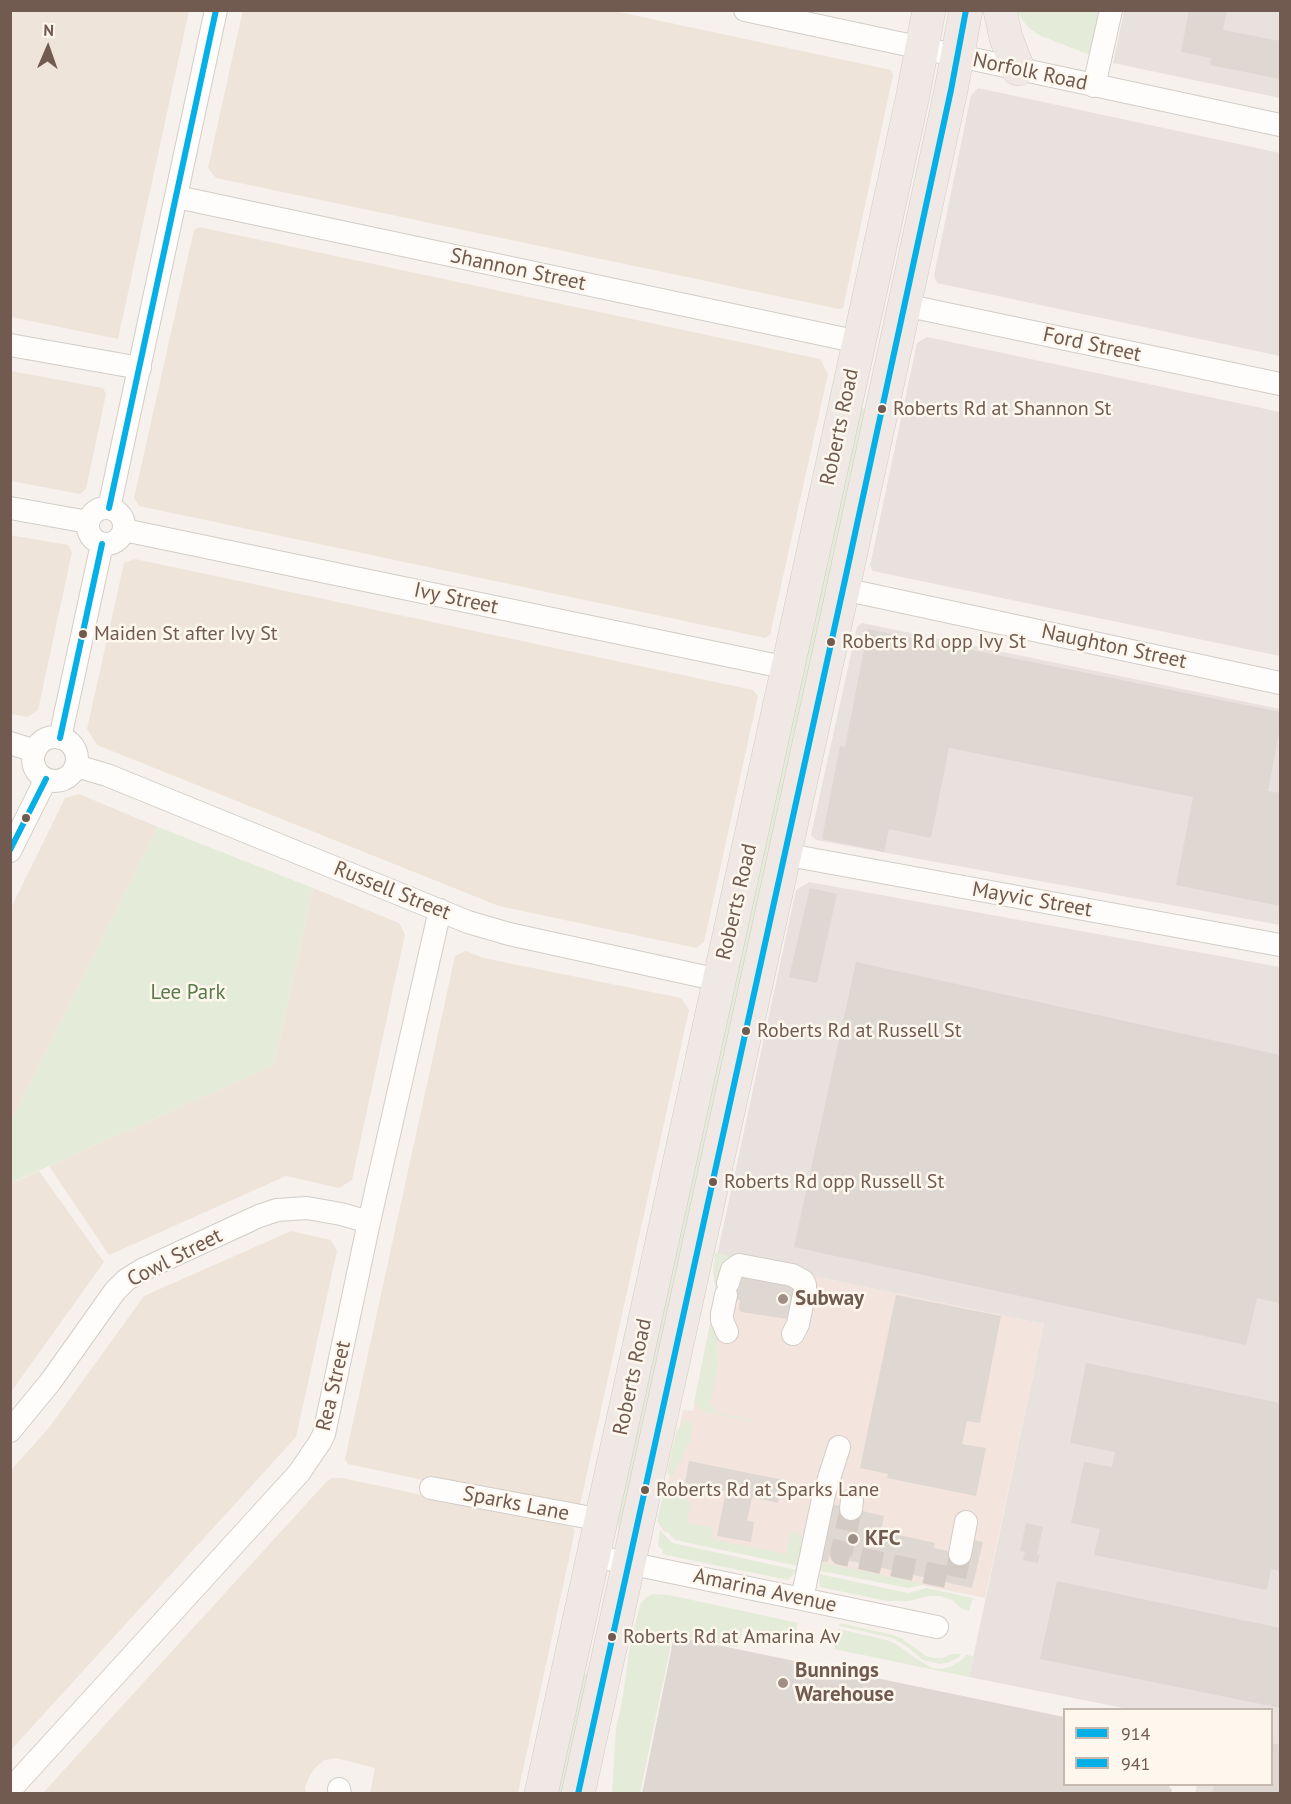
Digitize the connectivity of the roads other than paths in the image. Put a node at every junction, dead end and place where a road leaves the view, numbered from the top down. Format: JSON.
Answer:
{"nodes":[{"id":1,"x":216,"y":10,"type":"edge"},
{"id":2,"x":745,"y":10,"type":"edge"},
{"id":3,"x":929,"y":10,"type":"edge"},
{"id":4,"x":966,"y":10,"type":"edge"},
{"id":5,"x":1000,"y":10,"type":"edge"},
{"id":6,"x":1111,"y":10,"type":"edge"},
{"id":7,"x":921,"y":49,"type":"junction"},
{"id":8,"x":957,"y":56,"type":"junction"},
{"id":9,"x":1018,"y":69,"type":"junction"},
{"id":10,"x":1094,"y":86,"type":"junction"},
{"id":11,"x":1281,"y":125,"type":"edge"},
{"id":12,"x":177,"y":197,"type":"junction"},
{"id":13,"x":904,"y":305,"type":"junction"},
{"id":14,"x":859,"y":342,"type":"junction"},
{"id":15,"x":10,"y":345,"type":"edge"},
{"id":16,"x":140,"y":368,"type":"junction"},
{"id":17,"x":1281,"y":384,"type":"edge"},
{"id":18,"x":10,"y":508,"type":"edge"},
{"id":19,"x":110,"y":508,"type":"junction"},
{"id":20,"x":88,"y":522,"type":"junction"},
{"id":21,"x":124,"y":530,"type":"junction"},
{"id":22,"x":102,"y":544,"type":"junction"},
{"id":23,"x":843,"y":589,"type":"junction"},
{"id":24,"x":788,"y":668,"type":"junction"},
{"id":25,"x":1281,"y":683,"type":"edge"},
{"id":26,"x":60,"y":738,"type":"junction"},
{"id":27,"x":10,"y":743,"type":"edge"},
{"id":28,"x":35,"y":751,"type":"junction"},
{"id":29,"x":76,"y":766,"type":"junction"},
{"id":30,"x":46,"y":779,"type":"junction"},
{"id":31,"x":10,"y":851,"type":"edge"},
{"id":32,"x":783,"y":854,"type":"junction"},
{"id":33,"x":440,"y":910,"type":"junction"},
{"id":34,"x":1281,"y":945,"type":"edge"},
{"id":35,"x":719,"y":980,"type":"junction"},
{"id":36,"x":369,"y":1222,"type":"junction"},
{"id":37,"x":727,"y":1332,"type":"dead end"},
{"id":38,"x":793,"y":1334,"type":"dead end"},
{"id":39,"x":10,"y":1431,"type":"edge"},
{"id":40,"x":839,"y":1447,"type":"dead end"},
{"id":41,"x":431,"y":1488,"type":"dead end"},
{"id":42,"x":602,"y":1520,"type":"junction"},
{"id":43,"x":966,"y":1522,"type":"dead end"},
{"id":44,"x":960,"y":1554,"type":"tunnel mouth"},
{"id":45,"x":594,"y":1556,"type":"junction"},
{"id":46,"x":628,"y":1563,"type":"junction"},
{"id":47,"x":802,"y":1599,"type":"junction"},
{"id":48,"x":937,"y":1627,"type":"dead end"},
{"id":49,"x":10,"y":1790,"type":"edge"},
{"id":50,"x":581,"y":1790,"type":"edge"},
{"id":51,"x":541,"y":1794,"type":"edge"}],
"edges":[{"from":1,"to":12,"type":"street"},
{"from":2,"to":7,"type":"street","name":"Norfolk Road"},
{"from":3,"to":7,"type":"highway","name":"Roberts Road"},
{"from":4,"to":8,"type":"highway","name":"Roberts Road"},
{"from":5,"to":9,"type":"highway"},
{"from":6,"to":10,"type":"street"},
{"from":7,"to":8,"type":"street","name":"Norfolk Road"},
{"from":7,"to":14,"type":"highway","name":"Roberts Road"},
{"from":8,"to":9,"type":"street","name":"Norfolk Road"},
{"from":8,"to":13,"type":"highway","name":"Roberts Road"},
{"from":9,"to":10,"type":"street","name":"Norfolk Road"},
{"from":10,"to":11,"type":"street","name":"Norfolk Road"},
{"from":12,"to":14,"type":"street","name":"Shannon Street"},
{"from":12,"to":16,"type":"street"},
{"from":13,"to":17,"type":"street","name":"Ford Street"},
{"from":13,"to":23,"type":"highway","name":"Roberts Road"},
{"from":14,"to":24,"type":"highway","name":"Roberts Road"},
{"from":15,"to":16,"type":"street"},
{"from":16,"to":19,"type":"street"},
{"from":18,"to":20,"type":"street"},
{"from":19,"to":20,"type":"street"},
{"from":19,"to":21,"type":"street"},
{"from":20,"to":22,"type":"street"},
{"from":21,"to":22,"type":"street"},
{"from":21,"to":24,"type":"street","name":"Ivy Street"},
{"from":22,"to":26,"type":"street"},
{"from":23,"to":25,"type":"street","name":"Naughton Street"},
{"from":23,"to":32,"type":"highway","name":"Roberts Road"},
{"from":24,"to":35,"type":"highway","name":"Roberts Road"},
{"from":26,"to":28,"type":"street"},
{"from":26,"to":29,"type":"street"},
{"from":27,"to":28,"type":"street"},
{"from":28,"to":30,"type":"street"},
{"from":29,"to":30,"type":"street"},
{"from":29,"to":33,"type":"street","name":"Russell Street"},
{"from":30,"to":31,"type":"street"},
{"from":32,"to":34,"type":"street","name":"Mayvic Street"},
{"from":32,"to":46,"type":"highway","name":"Roberts Road"},
{"from":33,"to":35,"type":"street","name":"Russell Street"},
{"from":33,"to":36,"type":"street","name":"Rea Street"},
{"from":35,"to":42,"type":"highway","name":"Roberts Road"},
{"from":36,"to":39,"type":"street","name":"Cowl Street"},
{"from":36,"to":49,"type":"street","name":"Rea Street"},
{"from":37,"to":38,"type":"street"},
{"from":40,"to":47,"type":"street"},
{"from":41,"to":42,"type":"street","name":"Sparks Lane"},
{"from":42,"to":45,"type":"highway","name":"Roberts Road"},
{"from":43,"to":44,"type":"street"},
{"from":45,"to":46,"type":"street","name":"Amarina Avenue"},
{"from":45,"to":51,"type":"highway","name":"Roberts Road"},
{"from":46,"to":47,"type":"street","name":"Amarina Avenue"},
{"from":46,"to":50,"type":"highway","name":"Roberts Road"},
{"from":47,"to":48,"type":"street","name":"Amarina Avenue"}]}
